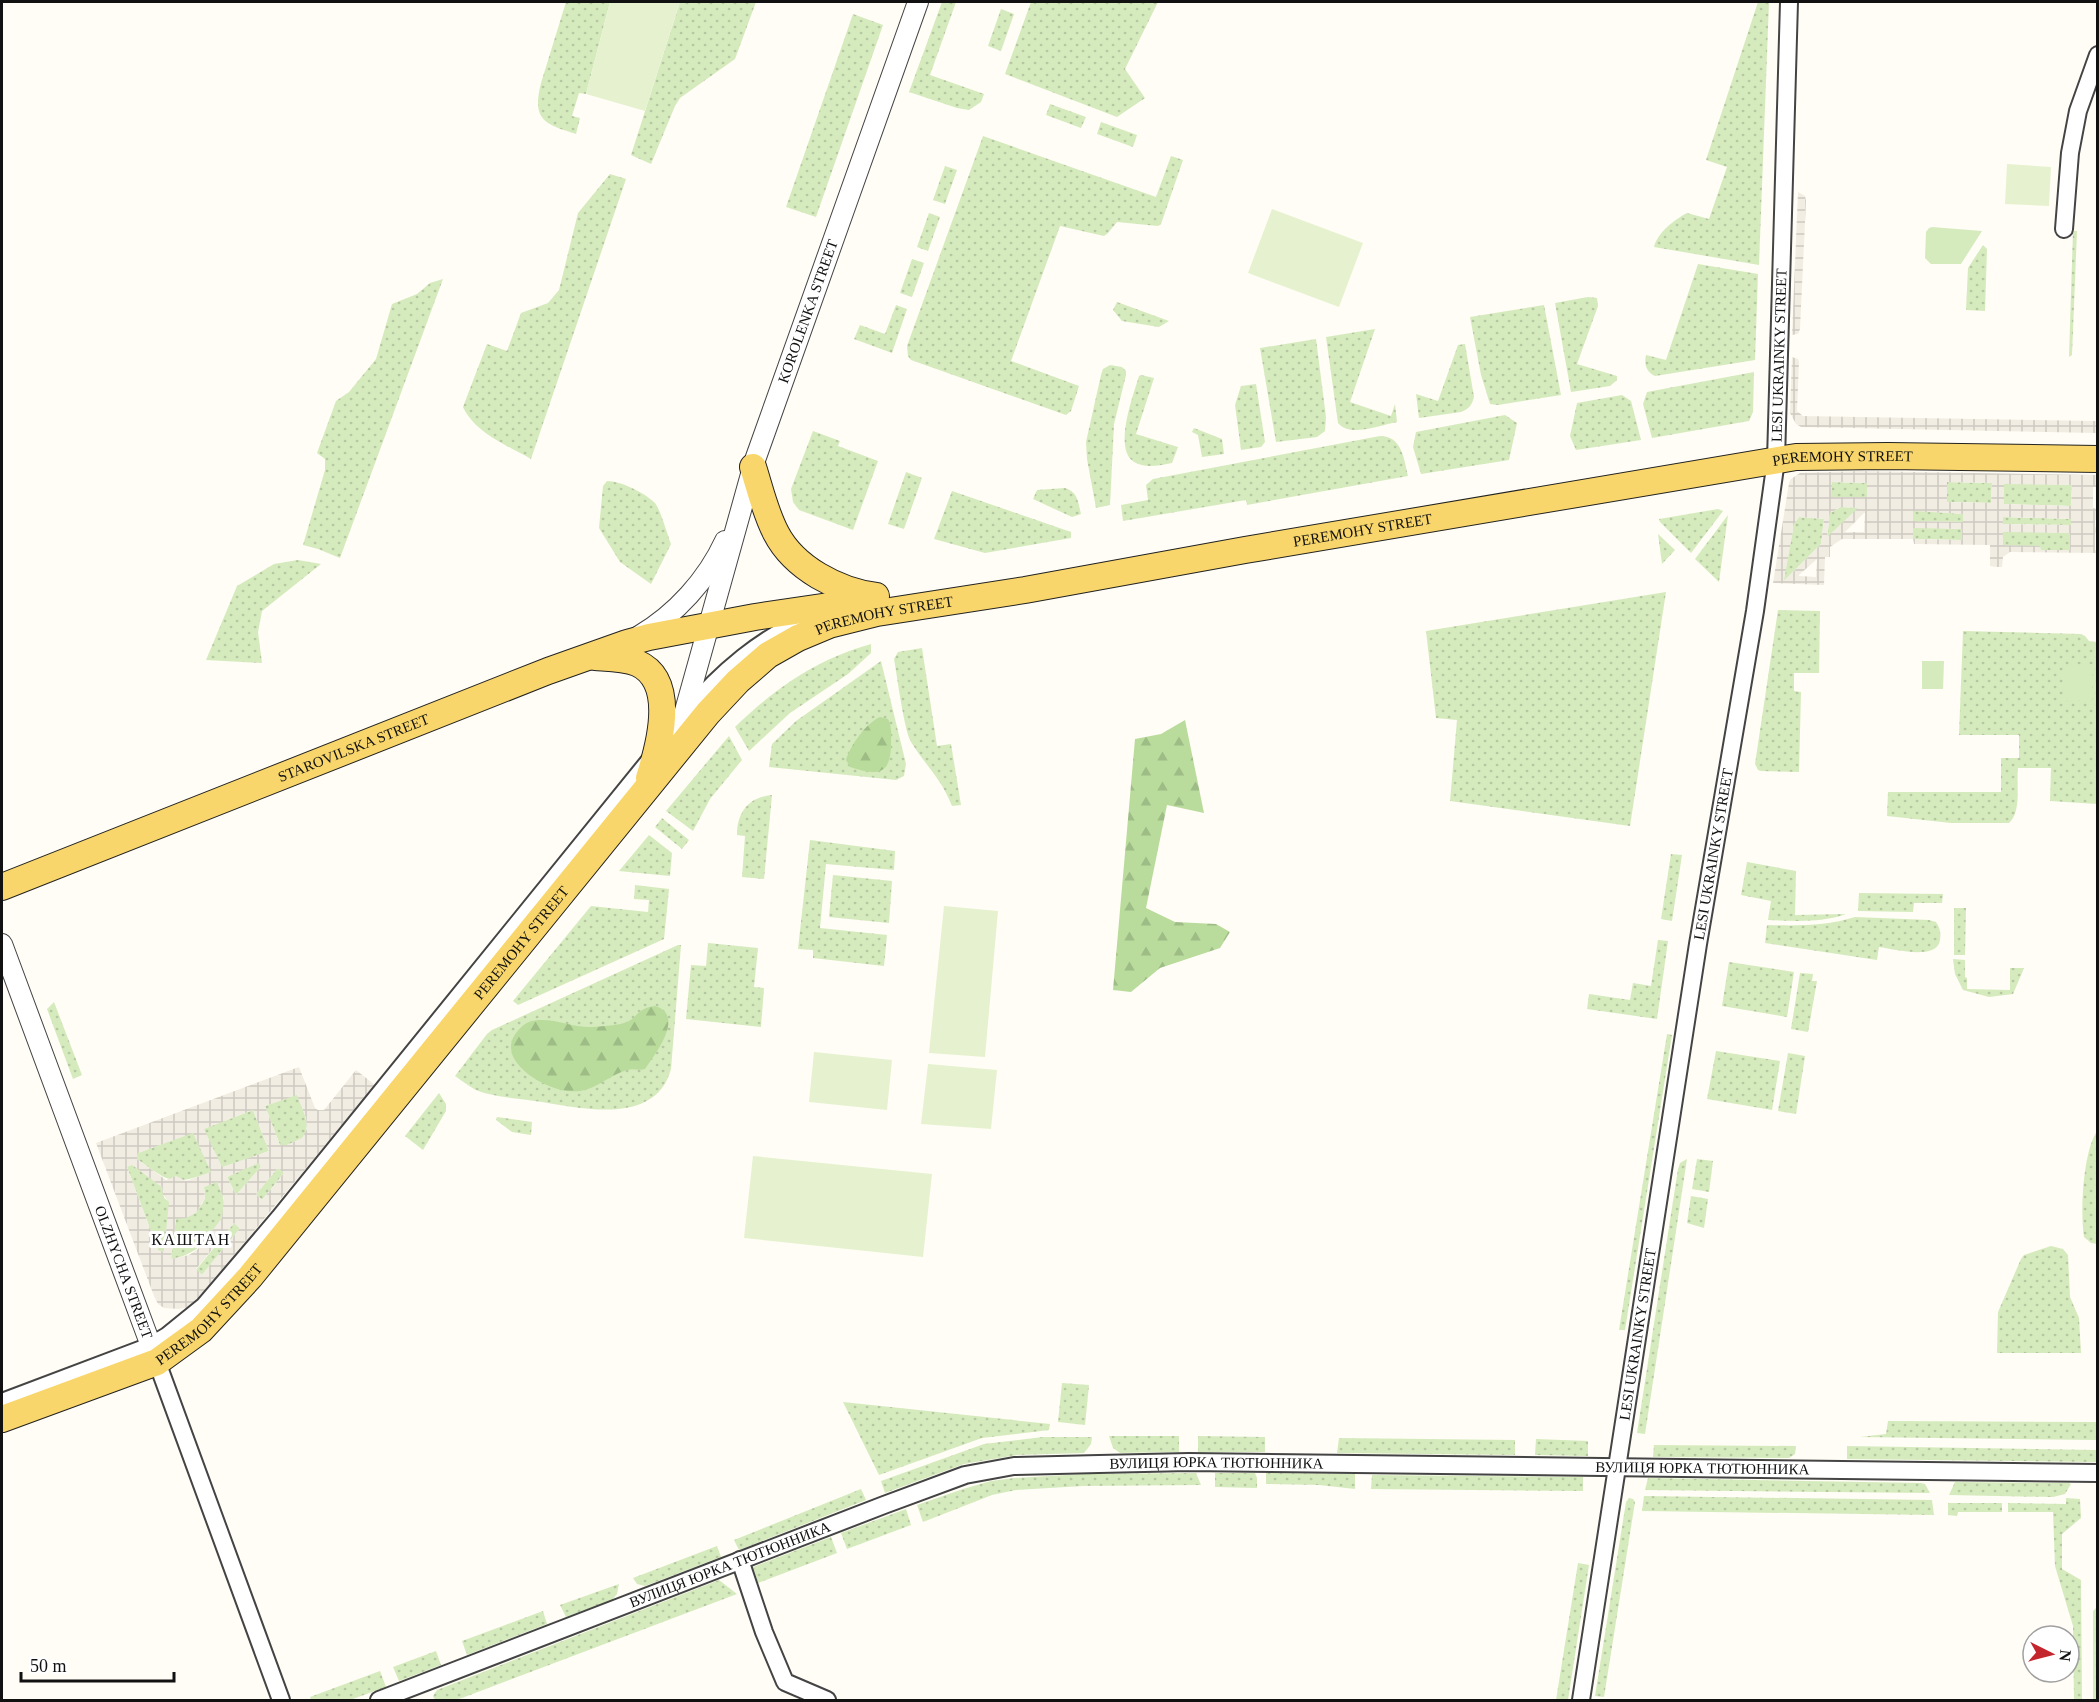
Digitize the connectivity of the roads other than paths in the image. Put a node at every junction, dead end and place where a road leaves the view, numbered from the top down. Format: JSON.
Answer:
{"nodes":[{"id":1,"x":918,"y":2,"type":"edge"},
{"id":2,"x":1789,"y":2,"type":"edge"},
{"id":3,"x":2097,"y":54,"type":"edge"},
{"id":4,"x":2064,"y":229,"type":"dead end"},
{"id":5,"x":2097,"y":447,"type":"edge"},
{"id":6,"x":1776,"y":452,"type":"junction"},
{"id":7,"x":2097,"y":459,"type":"edge"},
{"id":8,"x":753,"y":466,"type":"junction"},
{"id":9,"x":742,"y":507,"type":"junction"},
{"id":10,"x":888,"y":597,"type":"junction"},
{"id":11,"x":852,"y":603,"type":"junction"},
{"id":12,"x":709,"y":626,"type":"junction"},
{"id":13,"x":627,"y":643,"type":"junction"},
{"id":14,"x":589,"y":657,"type":"junction"},
{"id":15,"x":682,"y":718,"type":"junction"},
{"id":16,"x":658,"y":750,"type":"junction"},
{"id":17,"x":645,"y":793,"type":"junction"},
{"id":18,"x":2,"y":887,"type":"edge"},
{"id":19,"x":2,"y":944,"type":"edge"},
{"id":20,"x":154,"y":1354,"type":"junction"},
{"id":21,"x":2,"y":1402,"type":"edge"},
{"id":22,"x":2,"y":1419,"type":"edge"},
{"id":23,"x":1618,"y":1467,"type":"junction"},
{"id":24,"x":2097,"y":1473,"type":"edge"},
{"id":25,"x":740,"y":1560,"type":"junction"},
{"id":26,"x":281,"y":1701,"type":"edge"},
{"id":27,"x":379,"y":1701,"type":"edge"},
{"id":28,"x":827,"y":1701,"type":"edge"},
{"id":29,"x":1581,"y":1701,"type":"edge"}],
"edges":[{"from":1,"to":8,"type":"street","name":"KOROLENKA STREET"},
{"from":2,"to":6,"type":"street","name":"LESI UKRAINKY STREET"},
{"from":3,"to":4,"type":"street"},
{"from":5,"to":6,"type":"main road","name":"PEREMOHY STREET"},
{"from":6,"to":7,"type":"main road","name":"PEREMOHY STREET"},
{"from":6,"to":10,"type":"main road","name":"PEREMOHY STREET"},
{"from":6,"to":17,"type":"main road","name":"PEREMOHY STREET"},
{"from":6,"to":23,"type":"street","name":"LESI UKRAINKY STREET"},
{"from":8,"to":9,"type":"street","name":"KOROLENKA STREET"},
{"from":8,"to":10,"type":"main road"},
{"from":9,"to":12,"type":"street","name":"KOROLENKA STREET"},
{"from":9,"to":13,"type":"street"},
{"from":10,"to":11,"type":"main road","name":"PEREMOHY STREET"},
{"from":11,"to":12,"type":"main road","name":"STAROVILSKA STREET"},
{"from":11,"to":15,"type":"street","name":"PEREMOHY STREET"},
{"from":12,"to":13,"type":"main road","name":"STAROVILSKA STREET"},
{"from":12,"to":15,"type":"street","name":"KOROLENKA STREET"},
{"from":13,"to":14,"type":"main road","name":"STAROVILSKA STREET"},
{"from":14,"to":16,"type":"main road"},
{"from":14,"to":18,"type":"main road","name":"STAROVILSKA STREET"},
{"from":15,"to":16,"type":"street","name":"PEREMOHY STREET"},
{"from":15,"to":17,"type":"street","name":"KOROLENKA STREET"},
{"from":16,"to":17,"type":"main road"},
{"from":16,"to":20,"type":"street","name":"PEREMOHY STREET"},
{"from":17,"to":20,"type":"main road","name":"PEREMOHY STREET"},
{"from":19,"to":20,"type":"street","name":"OLZHYCHA STREET"},
{"from":20,"to":21,"type":"street","name":"PEREMOHY STREET"},
{"from":20,"to":22,"type":"main road","name":"PEREMOHY STREET"},
{"from":20,"to":26,"type":"street","name":"OLZHYCHA STREET"},
{"from":23,"to":24,"type":"street","name":"ВУЛИЦЯ ЮРКА ТЮТЮННИКА"},
{"from":23,"to":25,"type":"street","name":"ВУЛИЦЯ ЮРКА ТЮТЮННИКА"},
{"from":23,"to":29,"type":"street","name":"LESI UKRAINKY STREET"},
{"from":25,"to":27,"type":"street","name":"ВУЛИЦЯ ЮРКА ТЮТЮННИКА"},
{"from":25,"to":28,"type":"street"}]}
